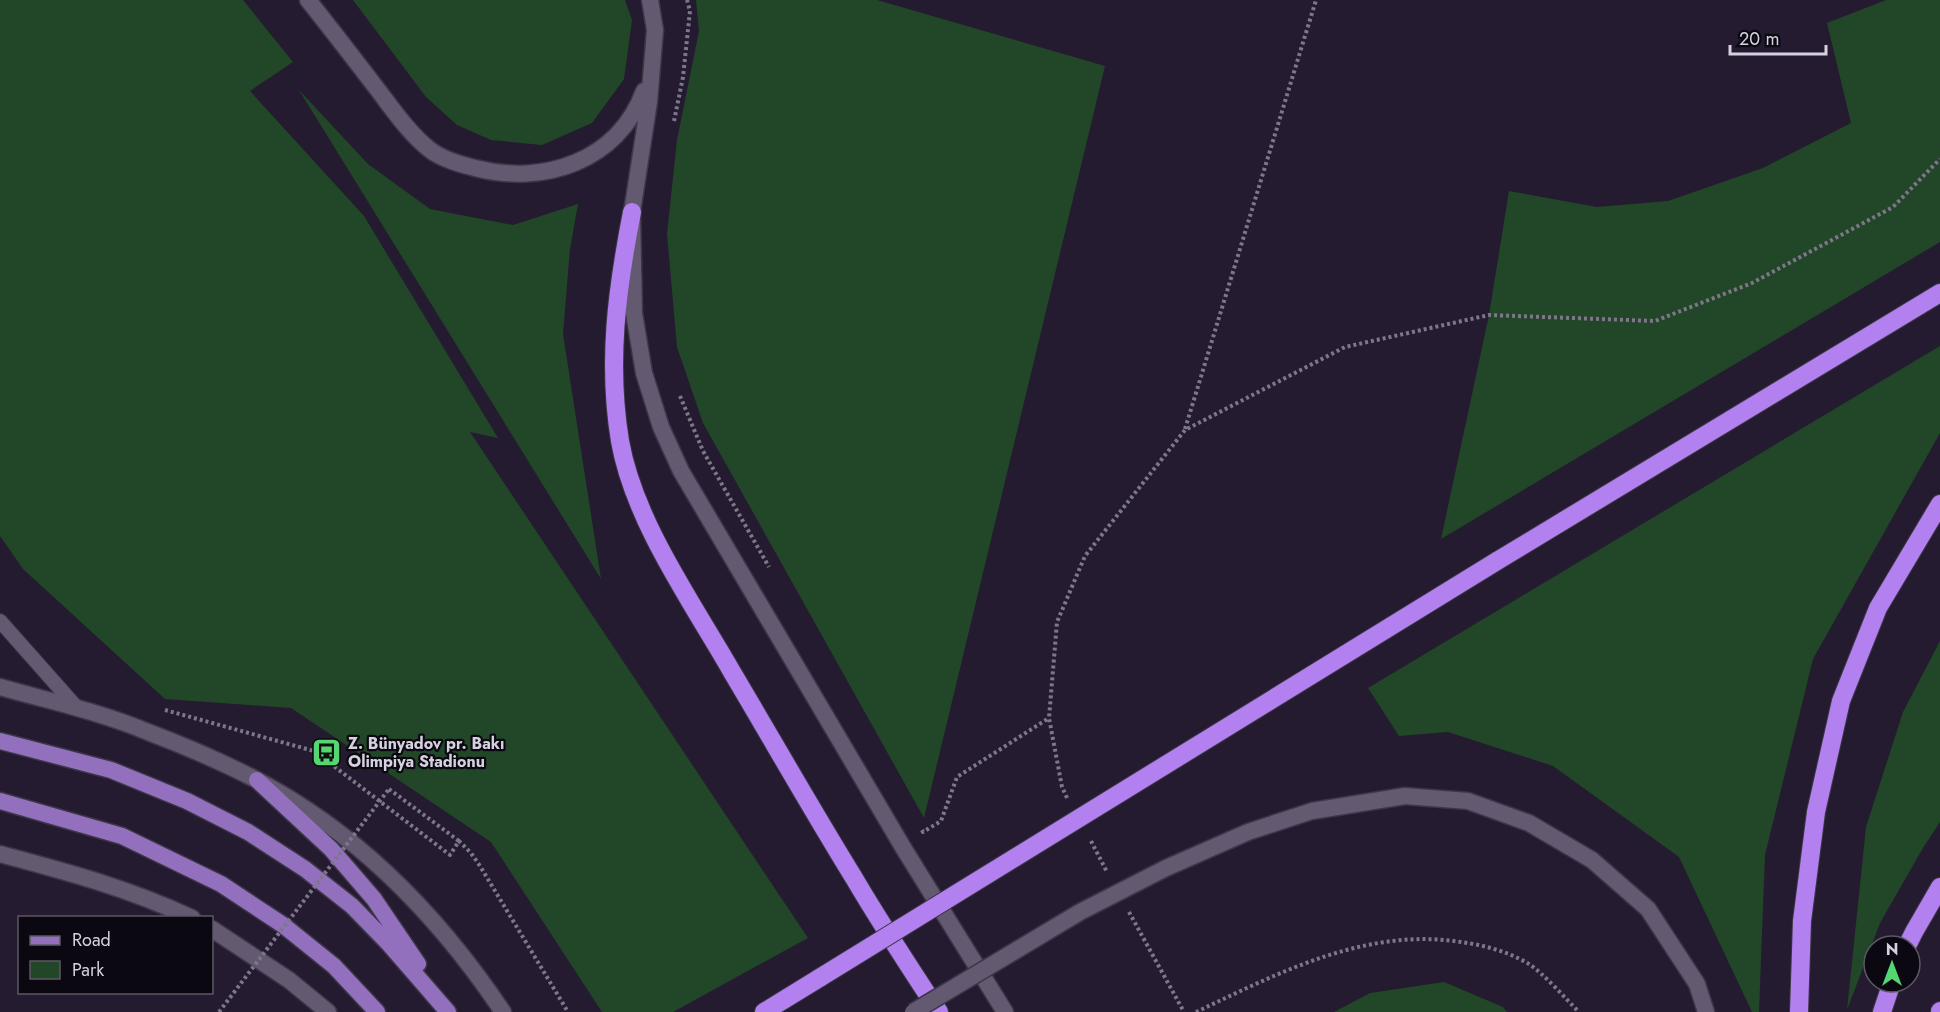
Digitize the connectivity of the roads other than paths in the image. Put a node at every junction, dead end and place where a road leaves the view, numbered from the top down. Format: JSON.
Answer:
{"nodes":[{"id":1,"x":308,"y":0,"type":"edge"},
{"id":2,"x":651,"y":2,"type":"edge"},
{"id":3,"x":653,"y":52,"type":"junction"},
{"id":4,"x":632,"y":212,"type":"junction"},
{"id":5,"x":1940,"y":293,"type":"edge"},
{"id":6,"x":1940,"y":504,"type":"edge"},
{"id":7,"x":0,"y":621,"type":"edge"},
{"id":8,"x":0,"y":687,"type":"edge"},
{"id":9,"x":78,"y":709,"type":"junction"},
{"id":10,"x":0,"y":741,"type":"edge"},
{"id":11,"x":257,"y":780,"type":"junction"},
{"id":12,"x":0,"y":803,"type":"edge"},
{"id":13,"x":0,"y":854,"type":"edge"},
{"id":14,"x":1940,"y":887,"type":"edge"},
{"id":15,"x":187,"y":916,"type":"edge"},
{"id":16,"x":213,"y":930,"type":"edge"},
{"id":17,"x":1913,"y":934,"type":"edge"},
{"id":18,"x":289,"y":980,"type":"junction"},
{"id":19,"x":1888,"y":994,"type":"edge"},
{"id":20,"x":446,"y":1009,"type":"edge"},
{"id":21,"x":313,"y":1012,"type":"edge"},
{"id":22,"x":328,"y":1012,"type":"edge"},
{"id":23,"x":377,"y":1012,"type":"edge"},
{"id":24,"x":503,"y":1012,"type":"edge"},
{"id":25,"x":764,"y":1012,"type":"edge"},
{"id":26,"x":913,"y":1012,"type":"edge"},
{"id":27,"x":939,"y":1012,"type":"edge"},
{"id":28,"x":1005,"y":1012,"type":"edge"},
{"id":29,"x":1706,"y":1012,"type":"edge"},
{"id":30,"x":1798,"y":1012,"type":"edge"},
{"id":31,"x":1882,"y":1012,"type":"edge"}],
"edges":[{"from":1,"to":3,"type":"main road"},
{"from":2,"to":3,"type":"main road"},
{"from":3,"to":4,"type":"main road"},
{"from":4,"to":27,"type":"highway"},
{"from":4,"to":28,"type":"main road"},
{"from":5,"to":25,"type":"highway","bridge":true},
{"from":6,"to":30,"type":"highway"},
{"from":7,"to":9,"type":"lane"},
{"from":8,"to":9,"type":"main road"},
{"from":9,"to":11,"type":"main road"},
{"from":10,"to":20,"type":"main road"},
{"from":11,"to":20,"type":"main road"},
{"from":11,"to":24,"type":"main road"},
{"from":12,"to":23,"type":"main road"},
{"from":13,"to":15,"type":"main road"},
{"from":14,"to":17,"type":"highway"},
{"from":16,"to":18,"type":"main road"},
{"from":18,"to":21,"type":"main road"},
{"from":18,"to":22,"type":"main road"},
{"from":19,"to":31,"type":"highway"},
{"from":26,"to":29,"type":"main road","bridge":true}]}
